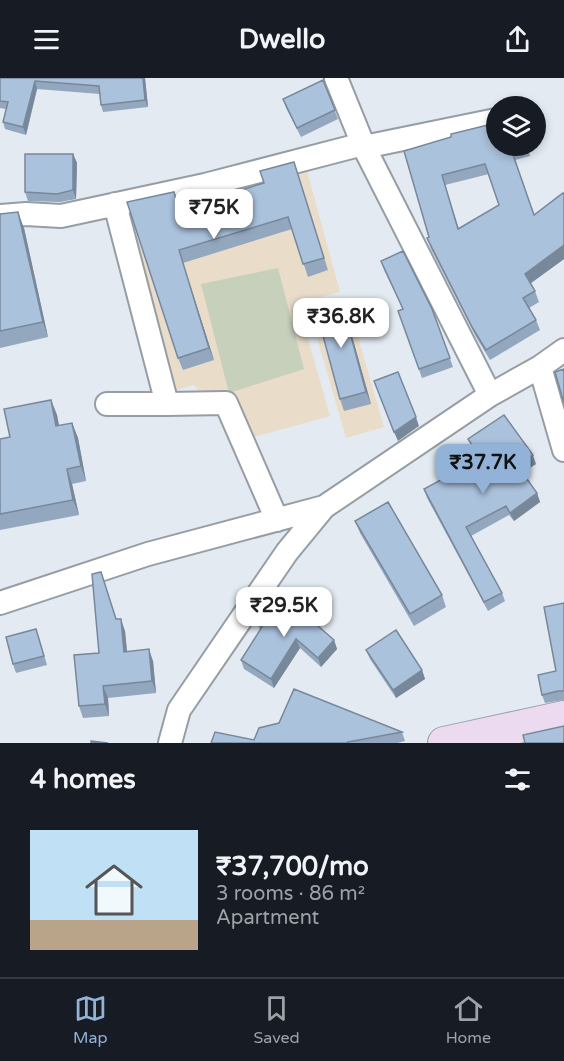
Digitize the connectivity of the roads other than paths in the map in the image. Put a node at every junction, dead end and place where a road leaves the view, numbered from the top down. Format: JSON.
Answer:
{"nodes":[{"id":1,"x":336,"y":78,"type":"edge"},
{"id":2,"x":486,"y":122,"type":"edge"},
{"id":3,"x":364,"y":145,"type":"junction"},
{"id":4,"x":115,"y":204,"type":"junction"},
{"id":5,"x":0,"y":216,"type":"edge"},
{"id":6,"x":564,"y":350,"type":"edge"},
{"id":7,"x":540,"y":367,"type":"junction"},
{"id":8,"x":490,"y":395,"type":"junction"},
{"id":9,"x":107,"y":404,"type":"dead end"},
{"id":10,"x":167,"y":404,"type":"junction"},
{"id":11,"x":564,"y":450,"type":"edge"},
{"id":12,"x":324,"y":507,"type":"junction"},
{"id":13,"x":276,"y":520,"type":"junction"},
{"id":14,"x":0,"y":603,"type":"edge"},
{"id":15,"x":564,"y":717,"type":"edge"},
{"id":16,"x":170,"y":743,"type":"edge"},
{"id":17,"x":444,"y":743,"type":"edge"}],
"edges":[{"from":1,"to":3,"type":"street"},
{"from":2,"to":3,"type":"street"},
{"from":3,"to":4,"type":"street"},
{"from":3,"to":8,"type":"street"},
{"from":4,"to":5,"type":"street"},
{"from":4,"to":10,"type":"street"},
{"from":6,"to":7,"type":"street"},
{"from":7,"to":8,"type":"street"},
{"from":7,"to":11,"type":"street"},
{"from":8,"to":12,"type":"street"},
{"from":9,"to":10,"type":"street"},
{"from":10,"to":13,"type":"street"},
{"from":12,"to":13,"type":"street"},
{"from":12,"to":16,"type":"street"},
{"from":13,"to":14,"type":"street"},
{"from":15,"to":17,"type":"main road"}]}
